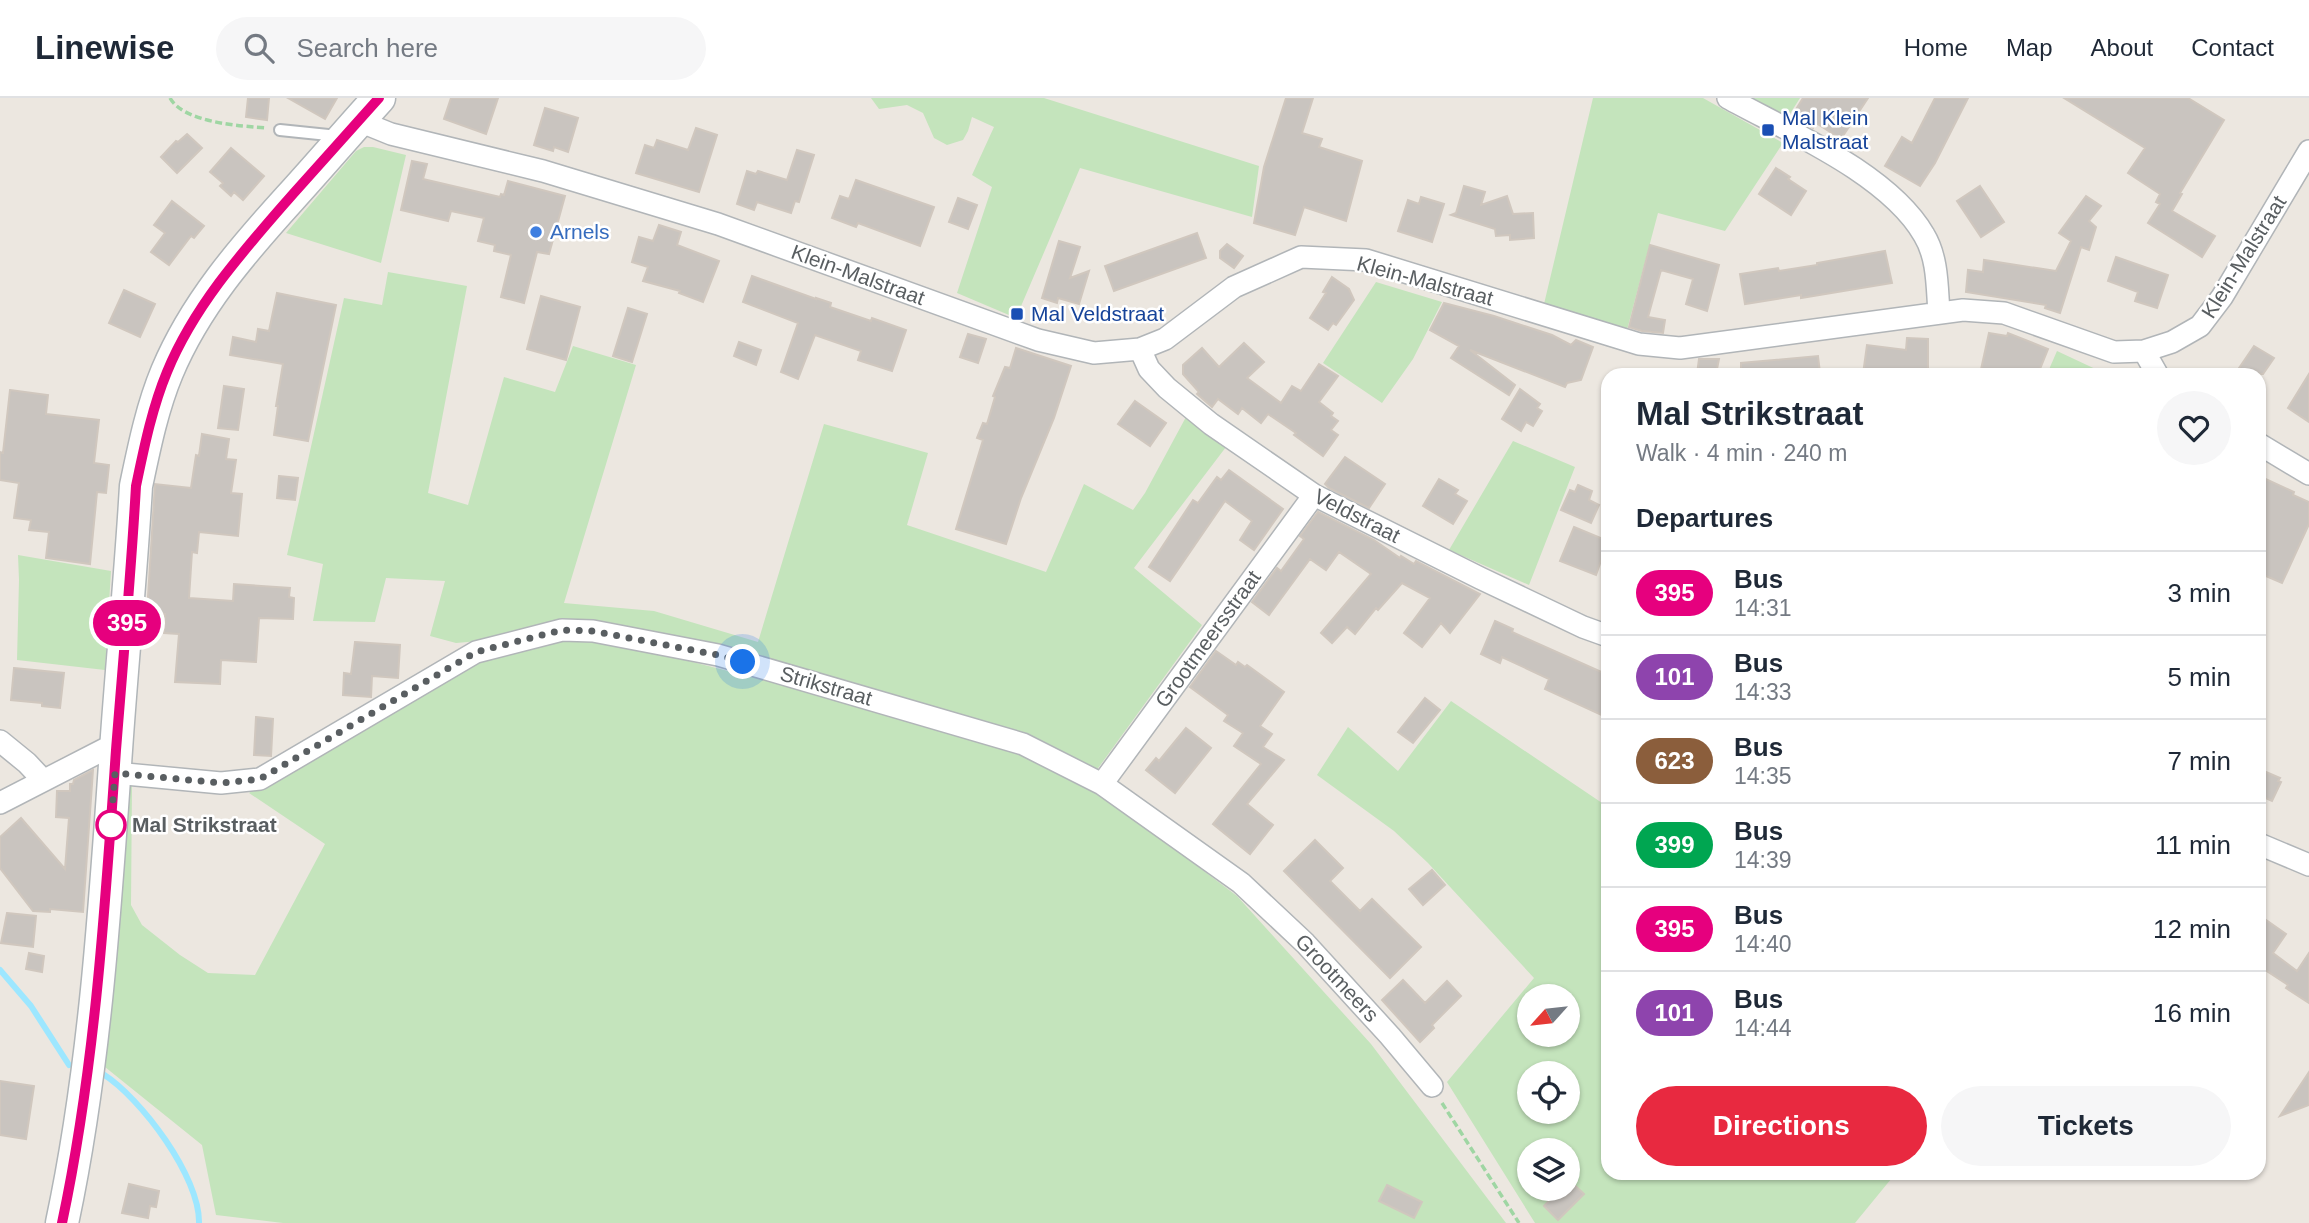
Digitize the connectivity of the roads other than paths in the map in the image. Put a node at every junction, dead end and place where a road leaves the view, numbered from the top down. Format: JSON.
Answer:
{"nodes":[{"id":1,"x":1728,"y":98,"type":"edge"},
{"id":2,"x":361,"y":118,"type":"edge"},
{"id":3,"x":280,"y":130,"type":"road end"},
{"id":4,"x":2309,"y":151,"type":"edge"},
{"id":5,"x":1939,"y":313,"type":"junction"},
{"id":6,"x":1140,"y":349,"type":"junction"},
{"id":7,"x":2144,"y":351,"type":"junction"},
{"id":8,"x":2154,"y":368,"type":"edge"},
{"id":9,"x":2266,"y":448,"type":"edge"},
{"id":10,"x":2309,"y":474,"type":"edge"},
{"id":11,"x":1314,"y":495,"type":"junction"},
{"id":12,"x":1601,"y":633,"type":"edge"},
{"id":13,"x":0,"y":741,"type":"edge"},
{"id":14,"x":116,"y":760,"type":"junction"},
{"id":15,"x":43,"y":780,"type":"junction"},
{"id":16,"x":1102,"y":784,"type":"junction"},
{"id":17,"x":0,"y":803,"type":"edge"},
{"id":18,"x":2266,"y":847,"type":"edge"},
{"id":19,"x":2309,"y":865,"type":"edge"},
{"id":20,"x":1432,"y":1086,"type":"road end"},
{"id":21,"x":62,"y":1223,"type":"edge"}],
"edges":[{"from":1,"to":5,"type":"street"},
{"from":2,"to":3,"type":"lane"},
{"from":2,"to":6,"type":"street","name":"Klein-Malstraat"},
{"from":2,"to":14,"type":"main road"},
{"from":4,"to":7,"type":"street","name":"Klein-Malstraat"},
{"from":5,"to":6,"type":"street","name":"Klein-Malstraat"},
{"from":5,"to":7,"type":"street","name":"Klein-Malstraat"},
{"from":6,"to":11,"type":"street","name":"Veldstraat"},
{"from":7,"to":8,"type":"street"},
{"from":9,"to":10,"type":"street"},
{"from":11,"to":12,"type":"street","name":"Veldstraat"},
{"from":11,"to":16,"type":"street","name":"Grootmeersstraat"},
{"from":13,"to":15,"type":"street"},
{"from":14,"to":15,"type":"street"},
{"from":14,"to":16,"type":"street","name":"Strikstraat"},
{"from":14,"to":21,"type":"main road"},
{"from":15,"to":17,"type":"street"},
{"from":16,"to":20,"type":"street","name":"Grootmeers"},
{"from":18,"to":19,"type":"street"}]}
